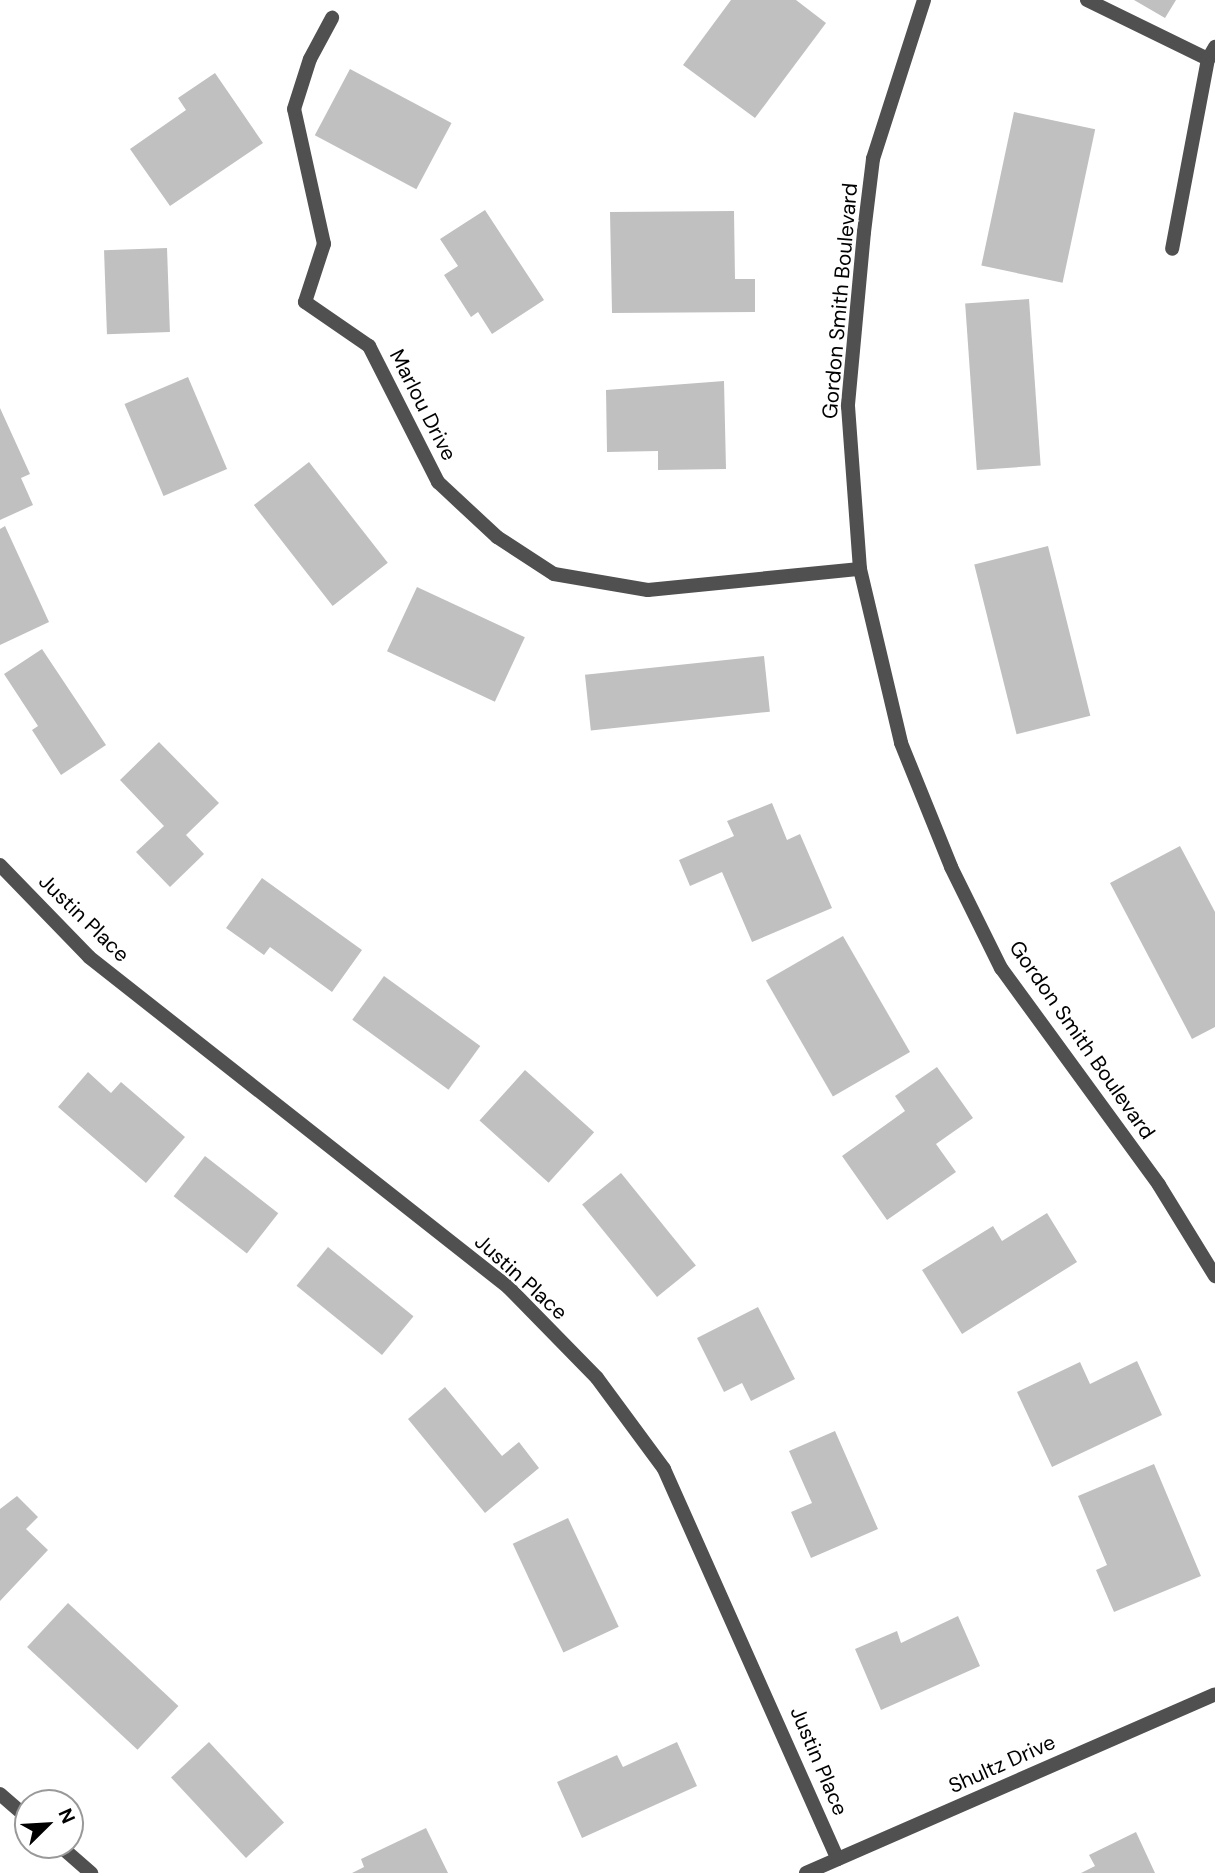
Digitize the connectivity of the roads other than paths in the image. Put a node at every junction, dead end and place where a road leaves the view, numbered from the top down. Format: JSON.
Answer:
{"nodes":[{"id":1,"x":924,"y":0,"type":"edge"},
{"id":2,"x":1087,"y":0,"type":"edge"},
{"id":3,"x":332,"y":18,"type":"dead end"},
{"id":4,"x":1211,"y":53,"type":"edge"},
{"id":5,"x":1172,"y":249,"type":"dead end"},
{"id":6,"x":860,"y":569,"type":"junction"},
{"id":7,"x":0,"y":866,"type":"edge"},
{"id":8,"x":1215,"y":1276,"type":"edge"},
{"id":9,"x":1215,"y":1694,"type":"edge"},
{"id":10,"x":0,"y":1794,"type":"edge"},
{"id":11,"x":14,"y":1806,"type":"edge"},
{"id":12,"x":76,"y":1859,"type":"edge"},
{"id":13,"x":838,"y":1859,"type":"junction"},
{"id":14,"x":92,"y":1873,"type":"edge"},
{"id":15,"x":806,"y":1873,"type":"edge"}],
"edges":[{"from":1,"to":6,"type":"street","name":"Gordon Smith Boulevard"},
{"from":2,"to":4,"type":"street"},
{"from":3,"to":6,"type":"street","name":"Marlou Drive"},
{"from":4,"to":5,"type":"street"},
{"from":6,"to":8,"type":"street","name":"Gordon Smith Boulevard"},
{"from":7,"to":13,"type":"street","name":"Justin Place"},
{"from":9,"to":13,"type":"street","name":"Shultz Drive"},
{"from":10,"to":11,"type":"street"},
{"from":12,"to":14,"type":"street"},
{"from":13,"to":15,"type":"street","name":"Shultz Drive"}]}
